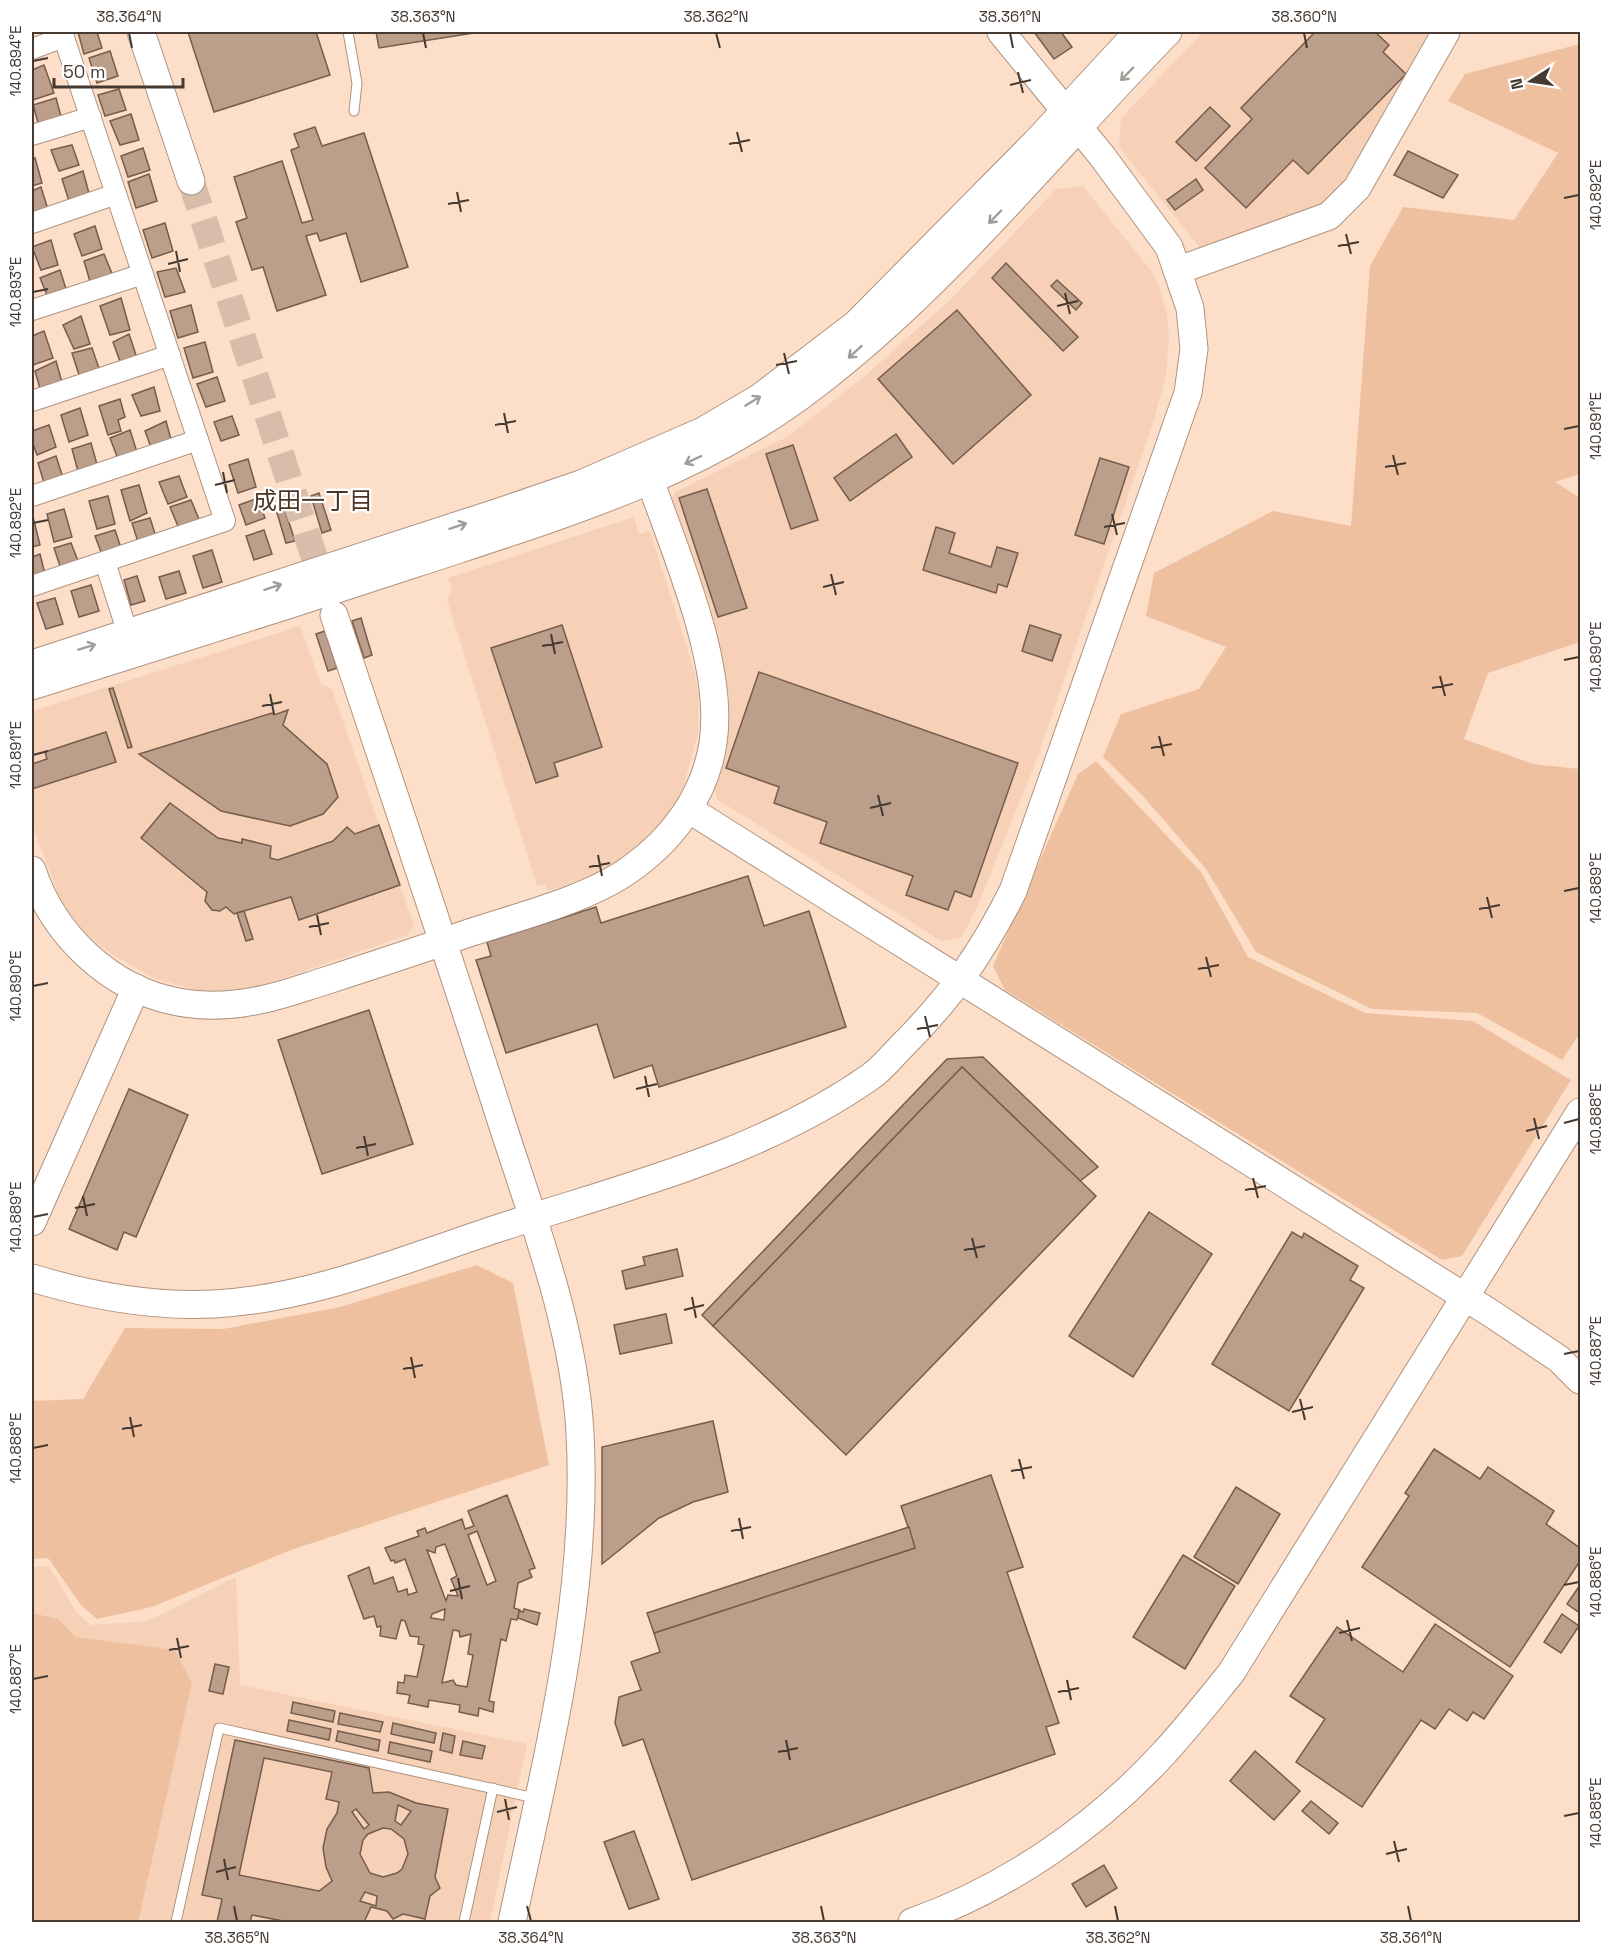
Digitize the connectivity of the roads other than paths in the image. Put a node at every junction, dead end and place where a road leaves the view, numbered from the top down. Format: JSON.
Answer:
{"nodes":[{"id":1,"x":141,"y":32,"type":"edge"},
{"id":2,"x":348,"y":32,"type":"edge"},
{"id":3,"x":1001,"y":32,"type":"edge"},
{"id":4,"x":1138,"y":32,"type":"edge"},
{"id":5,"x":1168,"y":32,"type":"edge"},
{"id":6,"x":1446,"y":32,"type":"edge"},
{"id":7,"x":63,"y":34,"type":"edge"},
{"id":8,"x":32,"y":49,"type":"edge"},
{"id":9,"x":354,"y":111,"type":"dead end"},
{"id":10,"x":91,"y":117,"type":"junction"},
{"id":11,"x":1071,"y":119,"type":"junction"},
{"id":12,"x":32,"y":135,"type":"edge"},
{"id":13,"x":191,"y":181,"type":"tunnel mouth"},
{"id":14,"x":116,"y":194,"type":"junction"},
{"id":15,"x":32,"y":223,"type":"edge"},
{"id":16,"x":1179,"y":270,"type":"junction"},
{"id":17,"x":143,"y":274,"type":"junction"},
{"id":18,"x":32,"y":310,"type":"edge"},
{"id":19,"x":170,"y":355,"type":"junction"},
{"id":20,"x":32,"y":401,"type":"edge"},
{"id":21,"x":198,"y":440,"type":"junction"},
{"id":22,"x":650,"y":480,"type":"junction"},
{"id":23,"x":32,"y":496,"type":"edge"},
{"id":24,"x":105,"y":562,"type":"junction"},
{"id":25,"x":32,"y":586,"type":"edge"},
{"id":26,"x":334,"y":615,"type":"tunnel mouth"},
{"id":27,"x":128,"y":634,"type":"junction"},
{"id":28,"x":32,"y":664,"type":"edge"},
{"id":29,"x":32,"y":686,"type":"edge"},
{"id":30,"x":690,"y":810,"type":"junction"},
{"id":31,"x":32,"y":870,"type":"edge"},
{"id":32,"x":444,"y":942,"type":"junction"},
{"id":33,"x":960,"y":981,"type":"junction"},
{"id":34,"x":136,"y":988,"type":"junction"},
{"id":35,"x":1581,"y":1112,"type":"edge"},
{"id":36,"x":532,"y":1218,"type":"junction"},
{"id":37,"x":32,"y":1222,"type":"edge"},
{"id":38,"x":32,"y":1278,"type":"edge"},
{"id":39,"x":1465,"y":1298,"type":"junction"},
{"id":40,"x":1581,"y":1380,"type":"edge"},
{"id":41,"x":493,"y":1788,"type":"junction"},
{"id":42,"x":538,"y":1798,"type":"junction"},
{"id":43,"x":176,"y":1923,"type":"edge"},
{"id":44,"x":464,"y":1923,"type":"edge"},
{"id":45,"x":512,"y":1923,"type":"edge"},
{"id":46,"x":912,"y":1923,"type":"edge"}],
"edges":[{"from":1,"to":13,"type":"street"},
{"from":2,"to":9,"type":"lane"},
{"from":3,"to":11,"type":"street"},
{"from":4,"to":11,"type":"street"},
{"from":5,"to":11,"type":"street","one_way":true},
{"from":6,"to":16,"type":"street"},
{"from":7,"to":8,"type":"street"},
{"from":7,"to":10,"type":"street"},
{"from":10,"to":12,"type":"street"},
{"from":10,"to":14,"type":"street"},
{"from":11,"to":16,"type":"street"},
{"from":11,"to":22,"type":"street","one_way":true},
{"from":27,"to":11,"type":"street","one_way":true},
{"from":14,"to":15,"type":"street"},
{"from":14,"to":17,"type":"street"},
{"from":16,"to":33,"type":"street"},
{"from":17,"to":18,"type":"street"},
{"from":17,"to":19,"type":"street"},
{"from":19,"to":20,"type":"street"},
{"from":19,"to":21,"type":"street"},
{"from":21,"to":23,"type":"street"},
{"from":21,"to":24,"type":"street"},
{"from":22,"to":29,"type":"street"},
{"from":22,"to":30,"type":"street"},
{"from":24,"to":25,"type":"street"},
{"from":24,"to":27,"type":"street"},
{"from":26,"to":32,"type":"street"},
{"from":28,"to":27,"type":"street","one_way":true},
{"from":30,"to":32,"type":"street"},
{"from":30,"to":33,"type":"street"},
{"from":31,"to":34,"type":"street"},
{"from":32,"to":34,"type":"street"},
{"from":32,"to":36,"type":"street"},
{"from":33,"to":36,"type":"street"},
{"from":33,"to":39,"type":"street"},
{"from":34,"to":37,"type":"street"},
{"from":35,"to":39,"type":"street"},
{"from":36,"to":38,"type":"street"},
{"from":36,"to":42,"type":"street"},
{"from":39,"to":40,"type":"street"},
{"from":39,"to":46,"type":"street"},
{"from":41,"to":42,"type":"lane"},
{"from":41,"to":43,"type":"lane"},
{"from":41,"to":44,"type":"lane"},
{"from":42,"to":45,"type":"street"}]}
